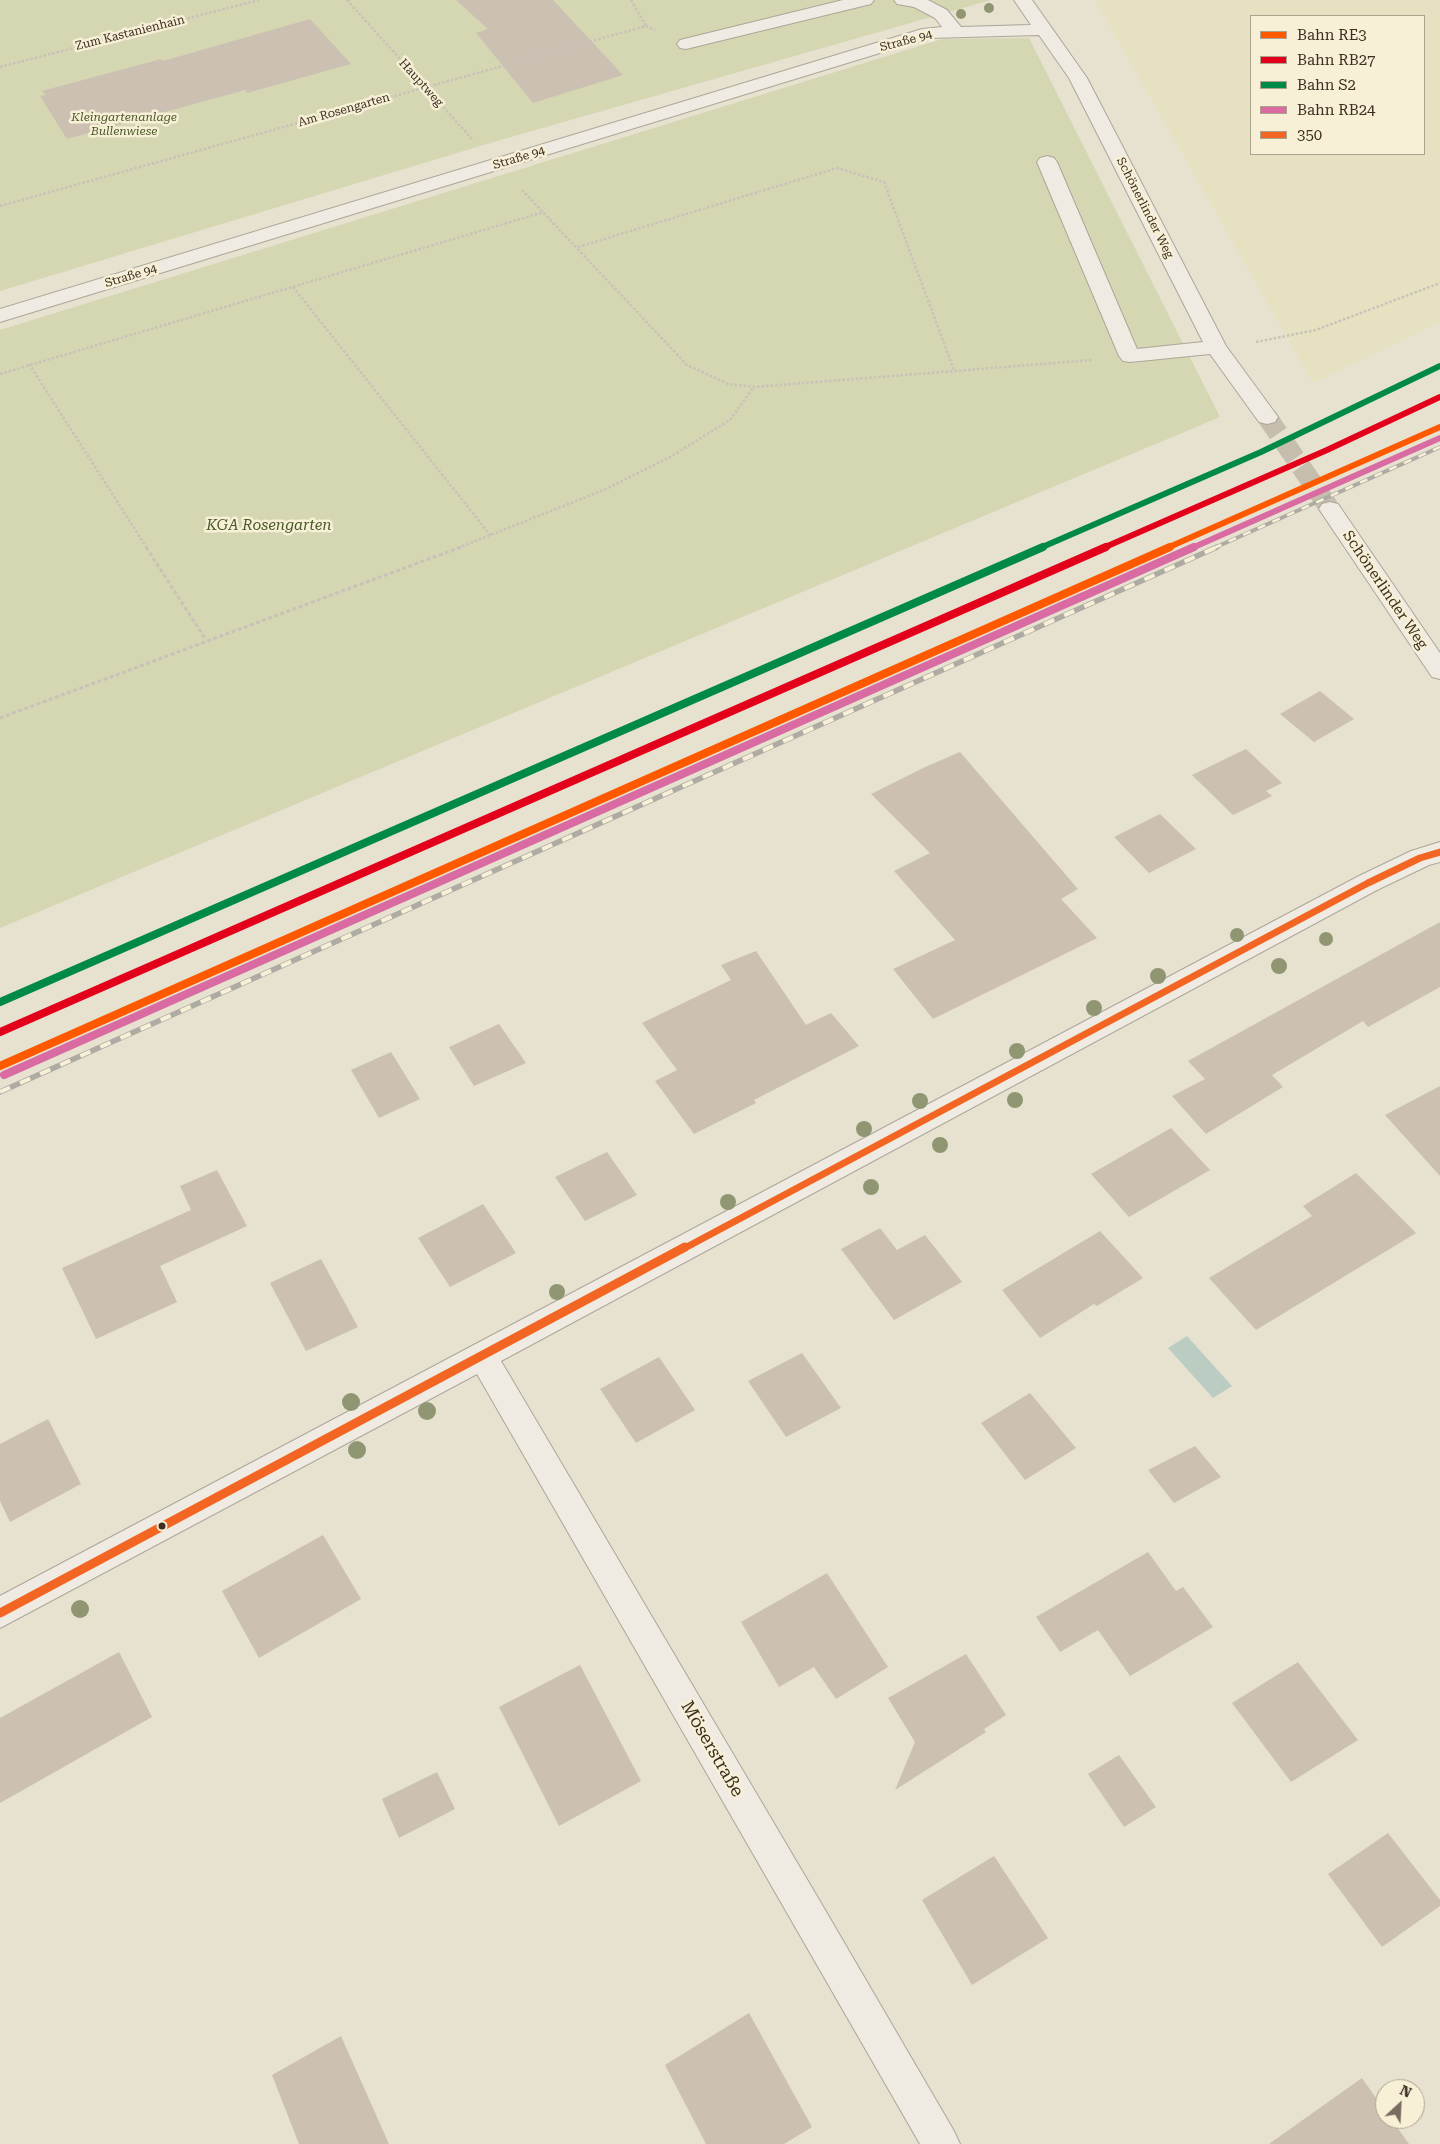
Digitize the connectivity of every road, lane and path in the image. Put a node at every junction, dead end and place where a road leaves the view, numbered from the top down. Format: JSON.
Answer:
{"nodes":[{"id":1,"x":259,"y":0,"type":"edge"},
{"id":2,"x":347,"y":0,"type":"edge"},
{"id":3,"x":632,"y":0,"type":"edge"},
{"id":4,"x":865,"y":0,"type":"edge"},
{"id":5,"x":903,"y":0,"type":"edge"},
{"id":6,"x":1023,"y":0,"type":"edge"},
{"id":7,"x":646,"y":26,"type":"junction"},
{"id":8,"x":1042,"y":30,"type":"junction"},
{"id":9,"x":956,"y":32,"type":"junction"},
{"id":10,"x":686,"y":44,"type":"joint"},
{"id":11,"x":0,"y":66,"type":"edge"},
{"id":12,"x":424,"y":88,"type":"junction"},
{"id":13,"x":1047,"y":162,"type":"dead end"},
{"id":14,"x":497,"y":165,"type":"junction"},
{"id":15,"x":0,"y":206,"type":"edge"},
{"id":16,"x":544,"y":212,"type":"junction"},
{"id":17,"x":578,"y":247,"type":"junction"},
{"id":18,"x":1440,"y":283,"type":"edge"},
{"id":19,"x":293,"y":287,"type":"junction"},
{"id":20,"x":0,"y":316,"type":"edge"},
{"id":21,"x":1216,"y":346,"type":"junction"},
{"id":22,"x":1130,"y":356,"type":"junction"},
{"id":23,"x":29,"y":364,"type":"junction"},
{"id":24,"x":954,"y":370,"type":"junction"},
{"id":25,"x":0,"y":374,"type":"edge"},
{"id":26,"x":754,"y":387,"type":"junction"},
{"id":27,"x":1267,"y":417,"type":"tunnel mouth"},
{"id":28,"x":1330,"y":509,"type":"tunnel mouth"},
{"id":29,"x":491,"y":536,"type":"junction"},
{"id":30,"x":206,"y":640,"type":"junction"},
{"id":31,"x":1440,"y":671,"type":"edge"},
{"id":32,"x":0,"y":718,"type":"edge"},
{"id":33,"x":1440,"y":852,"type":"edge"},
{"id":34,"x":482,"y":1355,"type":"junction"},
{"id":35,"x":0,"y":1613,"type":"edge"},
{"id":36,"x":941,"y":2144,"type":"edge"}],
"edges":[{"from":1,"to":11,"type":"path","name":"Zum Kastanienhain"},
{"from":2,"to":12,"type":"path","name":"Hauptweg"},
{"from":3,"to":7,"type":"path"},
{"from":4,"to":10,"type":"street"},
{"from":5,"to":9,"type":"street"},
{"from":6,"to":8,"type":"street","name":"Schönerlinder Weg"},
{"from":7,"to":10,"type":"path"},
{"from":7,"to":12,"type":"path","name":"Am Rosengarten"},
{"from":8,"to":9,"type":"street","name":"Straße 94"},
{"from":8,"to":21,"type":"street","name":"Schönerlinder Weg"},
{"from":9,"to":14,"type":"street","name":"Straße 94"},
{"from":12,"to":14,"type":"path","name":"Hauptweg"},
{"from":12,"to":15,"type":"path","name":"Am Rosengarten"},
{"from":13,"to":22,"type":"street"},
{"from":14,"to":16,"type":"path","name":"Hauptweg"},
{"from":14,"to":20,"type":"street","name":"Straße 94"},
{"from":16,"to":17,"type":"path","name":"Hauptweg"},
{"from":16,"to":19,"type":"path"},
{"from":17,"to":24,"type":"path"},
{"from":17,"to":26,"type":"path","name":"Hauptweg"},
{"from":18,"to":21,"type":"path"},
{"from":19,"to":23,"type":"path"},
{"from":19,"to":29,"type":"path"},
{"from":21,"to":22,"type":"street"},
{"from":21,"to":27,"type":"street","name":"Schönerlinder Weg"},
{"from":22,"to":24,"type":"path","name":"Hauptweg"},
{"from":23,"to":25,"type":"path"},
{"from":23,"to":30,"type":"path"},
{"from":24,"to":26,"type":"path","name":"Hauptweg"},
{"from":26,"to":29,"type":"path"},
{"from":28,"to":31,"type":"street","name":"Schönerlinder Weg"},
{"from":29,"to":30,"type":"path"},
{"from":30,"to":32,"type":"path"},
{"from":33,"to":34,"type":"street"},
{"from":34,"to":35,"type":"street"},
{"from":34,"to":36,"type":"street","name":"Möserstraße"}]}
